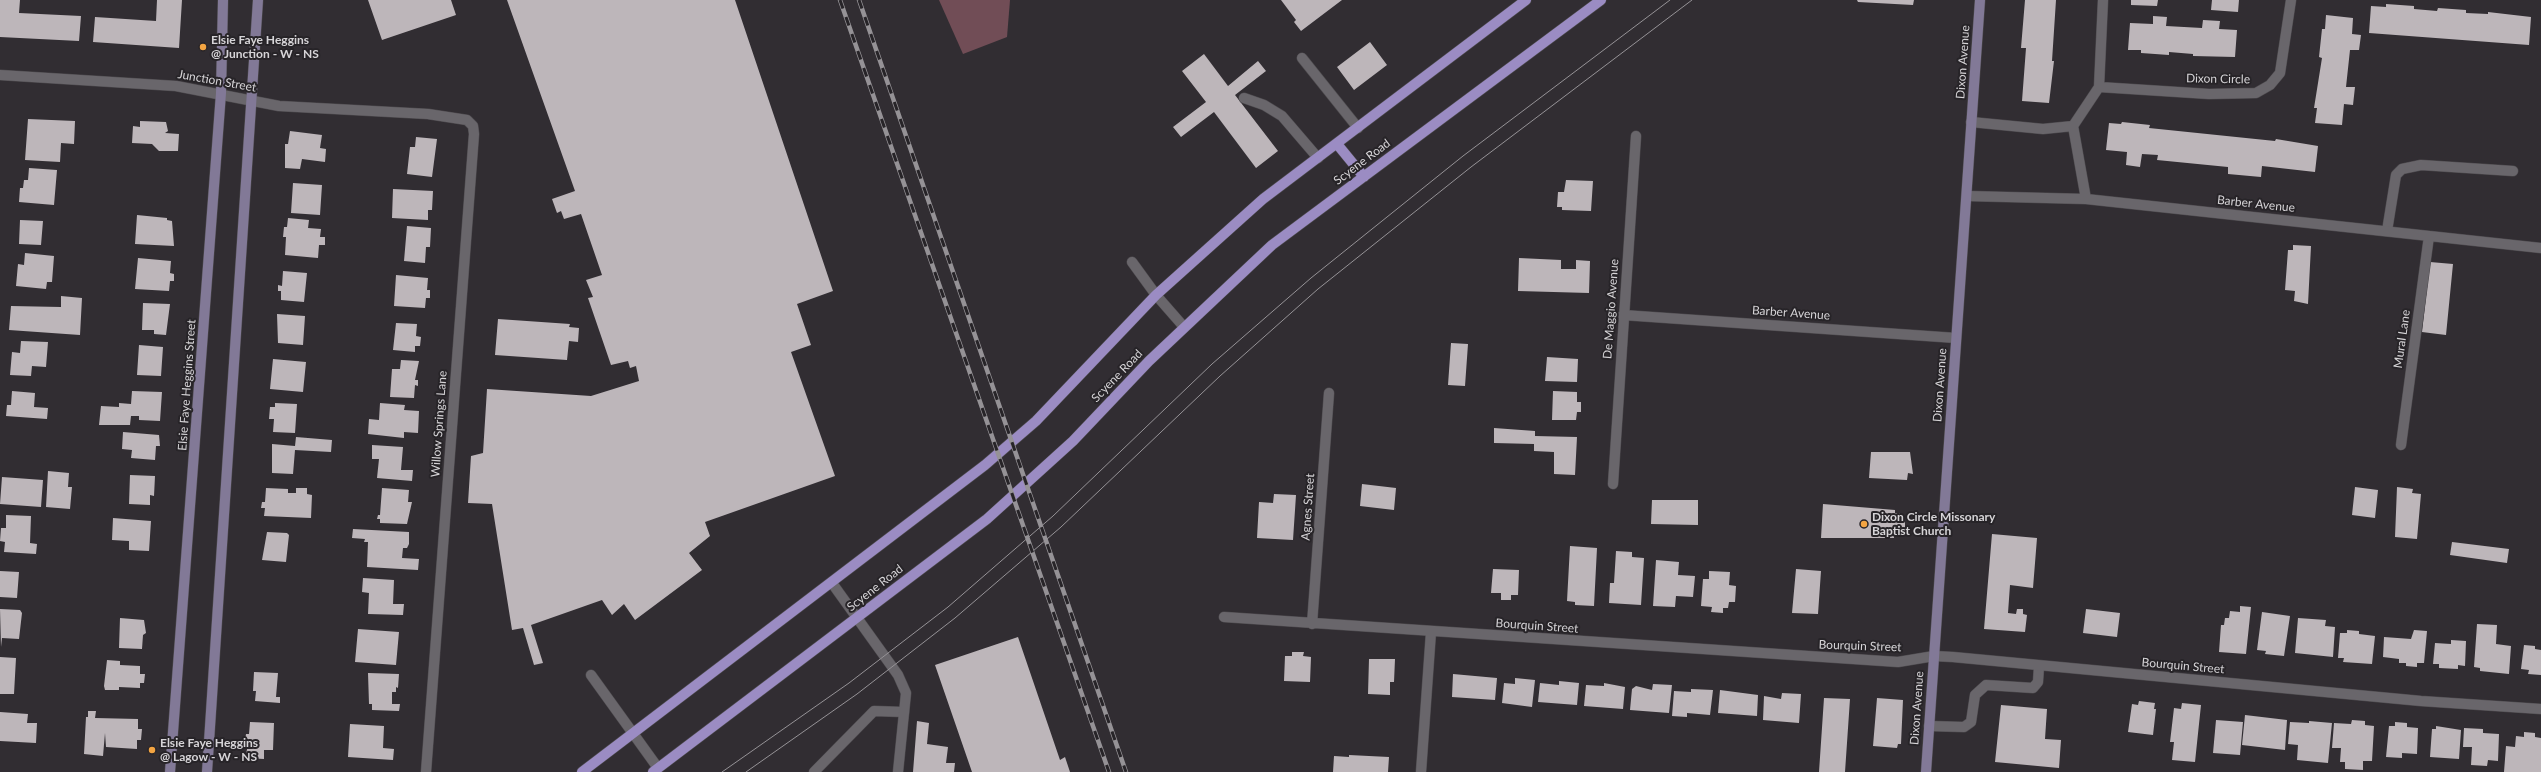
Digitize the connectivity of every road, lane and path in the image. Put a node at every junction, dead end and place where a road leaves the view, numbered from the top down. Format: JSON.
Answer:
{"nodes":[{"id":1,"x":223,"y":0,"type":"edge"},
{"id":2,"x":258,"y":0,"type":"edge"},
{"id":3,"x":1526,"y":0,"type":"edge"},
{"id":4,"x":1601,"y":0,"type":"edge"},
{"id":5,"x":1980,"y":0,"type":"edge"},
{"id":6,"x":2103,"y":0,"type":"edge"},
{"id":7,"x":2291,"y":0,"type":"edge"},
{"id":8,"x":1302,"y":58,"type":"dead end"},
{"id":9,"x":0,"y":75,"type":"edge"},
{"id":10,"x":2099,"y":87,"type":"junction"},
{"id":11,"x":221,"y":94,"type":"junction"},
{"id":12,"x":1244,"y":98,"type":"dead end"},
{"id":13,"x":252,"y":100,"type":"junction"},
{"id":14,"x":428,"y":114,"type":"joint"},
{"id":15,"x":1972,"y":122,"type":"junction"},
{"id":16,"x":2073,"y":126,"type":"junction"},
{"id":17,"x":1358,"y":128,"type":"junction"},
{"id":18,"x":1636,"y":136,"type":"dead end"},
{"id":19,"x":1337,"y":144,"type":"junction"},
{"id":20,"x":1318,"y":158,"type":"junction"},
{"id":21,"x":2513,"y":172,"type":"dead end"},
{"id":22,"x":1364,"y":178,"type":"junction"},
{"id":23,"x":1967,"y":196,"type":"junction"},
{"id":24,"x":2086,"y":199,"type":"junction"},
{"id":25,"x":2387,"y":231,"type":"junction"},
{"id":26,"x":2429,"y":236,"type":"junction"},
{"id":27,"x":2541,"y":248,"type":"edge"},
{"id":28,"x":1132,"y":262,"type":"dead end"},
{"id":29,"x":1156,"y":296,"type":"junction"},
{"id":30,"x":1623,"y":315,"type":"junction"},
{"id":31,"x":1184,"y":327,"type":"junction"},
{"id":32,"x":1956,"y":338,"type":"junction"},
{"id":33,"x":1329,"y":393,"type":"dead end"},
{"id":34,"x":2401,"y":445,"type":"dead end"},
{"id":35,"x":1613,"y":484,"type":"dead end"},
{"id":36,"x":832,"y":583,"type":"junction"},
{"id":37,"x":1224,"y":617,"type":"dead end"},
{"id":38,"x":858,"y":618,"type":"junction"},
{"id":39,"x":1312,"y":624,"type":"junction"},
{"id":40,"x":1431,"y":632,"type":"junction"},
{"id":41,"x":1934,"y":656,"type":"junction"},
{"id":42,"x":2039,"y":666,"type":"junction"},
{"id":43,"x":590,"y":675,"type":"dead end"},
{"id":44,"x":2541,"y":709,"type":"edge"},
{"id":45,"x":904,"y":712,"type":"junction"},
{"id":46,"x":1929,"y":726,"type":"junction"},
{"id":47,"x":633,"y":733,"type":"junction"},
{"id":48,"x":656,"y":770,"type":"edge"},
{"id":49,"x":170,"y":772,"type":"edge"},
{"id":50,"x":207,"y":772,"type":"edge"},
{"id":51,"x":426,"y":772,"type":"edge"},
{"id":52,"x":582,"y":772,"type":"edge"},
{"id":53,"x":814,"y":772,"type":"edge"},
{"id":54,"x":898,"y":772,"type":"edge"},
{"id":55,"x":1421,"y":772,"type":"edge"},
{"id":56,"x":1926,"y":772,"type":"edge"}],
"edges":[{"from":1,"to":11,"type":"main road","name":"Elsie Faye Heggins Street"},
{"from":2,"to":13,"type":"main road"},
{"from":3,"to":17,"type":"main road"},
{"from":4,"to":22,"type":"main road","name":"Scyene Road"},
{"from":5,"to":15,"type":"main road","name":"Dixon Avenue"},
{"from":6,"to":10,"type":"street"},
{"from":7,"to":10,"type":"street","name":"Dixon Circle"},
{"from":8,"to":17,"type":"street"},
{"from":9,"to":11,"type":"street","name":"Junction Street"},
{"from":10,"to":16,"type":"street"},
{"from":11,"to":13,"type":"street","name":"Junction Street"},
{"from":11,"to":49,"type":"main road","name":"Elsie Faye Heggins Street"},
{"from":12,"to":20,"type":"street"},
{"from":13,"to":14,"type":"street","name":"Junction Street"},
{"from":13,"to":50,"type":"main road"},
{"from":14,"to":51,"type":"street","name":"Willow Springs Lane"},
{"from":15,"to":16,"type":"street"},
{"from":15,"to":23,"type":"main road","name":"Dixon Avenue"},
{"from":16,"to":24,"type":"street"},
{"from":17,"to":19,"type":"main road"},
{"from":18,"to":30,"type":"street","name":"De Maggio Avenue"},
{"from":19,"to":20,"type":"main road"},
{"from":19,"to":22,"type":"main road"},
{"from":20,"to":29,"type":"main road"},
{"from":21,"to":25,"type":"street"},
{"from":22,"to":31,"type":"main road","name":"Scyene Road"},
{"from":23,"to":24,"type":"street","name":"Barber Avenue"},
{"from":23,"to":32,"type":"main road","name":"Dixon Avenue"},
{"from":24,"to":25,"type":"street","name":"Barber Avenue"},
{"from":25,"to":26,"type":"street","name":"Barber Avenue"},
{"from":26,"to":27,"type":"street","name":"Barber Avenue"},
{"from":26,"to":34,"type":"street","name":"Mural Lane"},
{"from":28,"to":29,"type":"street"},
{"from":29,"to":31,"type":"street"},
{"from":29,"to":36,"type":"main road"},
{"from":30,"to":32,"type":"street","name":"Barber Avenue"},
{"from":30,"to":35,"type":"street","name":"De Maggio Avenue"},
{"from":31,"to":38,"type":"main road","name":"Scyene Road"},
{"from":32,"to":41,"type":"main road","name":"Dixon Avenue"},
{"from":33,"to":39,"type":"street","name":"Agnes Street"},
{"from":36,"to":38,"type":"street"},
{"from":36,"to":47,"type":"main road"},
{"from":37,"to":39,"type":"street","name":"Bourquin Street"},
{"from":38,"to":45,"type":"street"},
{"from":38,"to":48,"type":"main road","name":"Scyene Road"},
{"from":39,"to":40,"type":"street","name":"Bourquin Street"},
{"from":40,"to":41,"type":"street","name":"Bourquin Street"},
{"from":40,"to":55,"type":"street"},
{"from":41,"to":42,"type":"street","name":"Bourquin Street"},
{"from":41,"to":46,"type":"main road","name":"Dixon Avenue"},
{"from":42,"to":44,"type":"street","name":"Bourquin Street"},
{"from":42,"to":46,"type":"street"},
{"from":43,"to":47,"type":"street"},
{"from":45,"to":53,"type":"street"},
{"from":45,"to":54,"type":"street"},
{"from":46,"to":56,"type":"main road","name":"Dixon Avenue"},
{"from":47,"to":48,"type":"street"},
{"from":47,"to":52,"type":"main road"}]}
